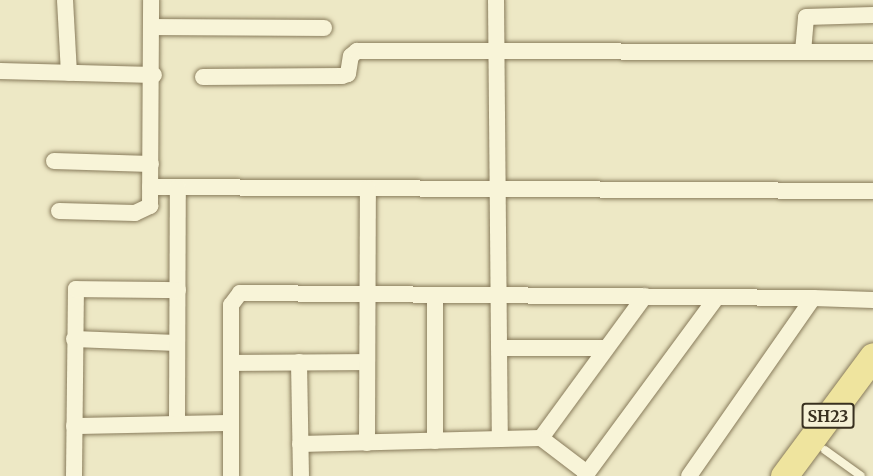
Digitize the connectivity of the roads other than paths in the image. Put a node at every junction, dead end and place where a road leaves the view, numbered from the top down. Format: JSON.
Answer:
{"nodes":[{"id":1,"x":65,"y":0,"type":"edge"},
{"id":2,"x":152,"y":0,"type":"edge"},
{"id":3,"x":496,"y":0,"type":"edge"},
{"id":4,"x":873,"y":15,"type":"edge"},
{"id":5,"x":154,"y":27,"type":"junction"},
{"id":6,"x":324,"y":28,"type":"dead end"},
{"id":7,"x":498,"y":49,"type":"junction"},
{"id":8,"x":803,"y":52,"type":"junction"},
{"id":9,"x":873,"y":52,"type":"edge"},
{"id":10,"x":0,"y":71,"type":"edge"},
{"id":11,"x":69,"y":73,"type":"junction"},
{"id":12,"x":154,"y":75,"type":"junction"},
{"id":13,"x":203,"y":77,"type":"dead end"},
{"id":14,"x":54,"y":161,"type":"dead end"},
{"id":15,"x":151,"y":164,"type":"junction"},
{"id":16,"x":150,"y":187,"type":"junction"},
{"id":17,"x":178,"y":188,"type":"junction"},
{"id":18,"x":368,"y":188,"type":"junction"},
{"id":19,"x":499,"y":188,"type":"junction"},
{"id":20,"x":873,"y":191,"type":"edge"},
{"id":21,"x":59,"y":211,"type":"dead end"},
{"id":22,"x":178,"y":290,"type":"junction"},
{"id":23,"x":366,"y":294,"type":"junction"},
{"id":24,"x":435,"y":295,"type":"junction"},
{"id":25,"x":498,"y":295,"type":"junction"},
{"id":26,"x":645,"y":296,"type":"junction"},
{"id":27,"x":717,"y":297,"type":"junction"},
{"id":28,"x":813,"y":298,"type":"junction"},
{"id":29,"x":873,"y":300,"type":"edge"},
{"id":30,"x":74,"y":339,"type":"junction"},
{"id":31,"x":177,"y":343,"type":"junction"},
{"id":32,"x":499,"y":348,"type":"junction"},
{"id":33,"x":605,"y":348,"type":"junction"},
{"id":34,"x":873,"y":356,"type":"edge"},
{"id":35,"x":299,"y":362,"type":"junction"},
{"id":36,"x":367,"y":362,"type":"junction"},
{"id":37,"x":232,"y":363,"type":"junction"},
{"id":38,"x":873,"y":385,"type":"edge"},
{"id":39,"x":231,"y":423,"type":"junction"},
{"id":40,"x":177,"y":424,"type":"junction"},
{"id":41,"x":74,"y":426,"type":"junction"},
{"id":42,"x":541,"y":438,"type":"junction"},
{"id":43,"x":500,"y":439,"type":"junction"},
{"id":44,"x":435,"y":441,"type":"junction"},
{"id":45,"x":367,"y":443,"type":"junction"},
{"id":46,"x":300,"y":444,"type":"junction"},
{"id":47,"x":825,"y":450,"type":"junction"},
{"id":48,"x":586,"y":474,"type":"edge"},
{"id":49,"x":74,"y":476,"type":"edge"},
{"id":50,"x":231,"y":476,"type":"edge"},
{"id":51,"x":300,"y":476,"type":"edge"},
{"id":52,"x":689,"y":476,"type":"edge"},
{"id":53,"x":784,"y":476,"type":"edge"},
{"id":54,"x":805,"y":476,"type":"edge"},
{"id":55,"x":861,"y":476,"type":"edge"}],
"edges":[{"from":1,"to":11,"type":"street"},
{"from":2,"to":5,"type":"street"},
{"from":3,"to":7,"type":"street"},
{"from":4,"to":8,"type":"street"},
{"from":5,"to":6,"type":"street"},
{"from":5,"to":12,"type":"street"},
{"from":7,"to":8,"type":"street"},
{"from":7,"to":13,"type":"street"},
{"from":7,"to":19,"type":"street"},
{"from":8,"to":9,"type":"street"},
{"from":10,"to":11,"type":"street"},
{"from":11,"to":12,"type":"street"},
{"from":12,"to":15,"type":"street"},
{"from":14,"to":15,"type":"street"},
{"from":15,"to":16,"type":"street"},
{"from":16,"to":17,"type":"street"},
{"from":16,"to":21,"type":"street"},
{"from":17,"to":18,"type":"street"},
{"from":17,"to":22,"type":"street"},
{"from":18,"to":19,"type":"street"},
{"from":18,"to":23,"type":"street"},
{"from":19,"to":20,"type":"street"},
{"from":19,"to":25,"type":"street"},
{"from":22,"to":30,"type":"street"},
{"from":22,"to":31,"type":"street"},
{"from":23,"to":24,"type":"street"},
{"from":23,"to":36,"type":"street"},
{"from":23,"to":37,"type":"street"},
{"from":24,"to":25,"type":"street"},
{"from":24,"to":44,"type":"street"},
{"from":25,"to":26,"type":"street"},
{"from":25,"to":32,"type":"street"},
{"from":26,"to":27,"type":"street"},
{"from":26,"to":33,"type":"street"},
{"from":27,"to":28,"type":"street"},
{"from":27,"to":48,"type":"street"},
{"from":28,"to":29,"type":"street"},
{"from":28,"to":52,"type":"street"},
{"from":30,"to":31,"type":"street"},
{"from":30,"to":41,"type":"street"},
{"from":31,"to":40,"type":"street"},
{"from":32,"to":33,"type":"street"},
{"from":32,"to":43,"type":"street"},
{"from":33,"to":42,"type":"street"},
{"from":34,"to":53,"type":"main road","number":"SH23"},
{"from":35,"to":36,"type":"street"},
{"from":35,"to":37,"type":"street"},
{"from":35,"to":46,"type":"street"},
{"from":36,"to":45,"type":"street"},
{"from":37,"to":39,"type":"street"},
{"from":38,"to":47,"type":"main road","number":"SH23"},
{"from":39,"to":40,"type":"street"},
{"from":39,"to":50,"type":"street"},
{"from":40,"to":41,"type":"street"},
{"from":41,"to":49,"type":"street"},
{"from":42,"to":43,"type":"street"},
{"from":42,"to":48,"type":"street"},
{"from":43,"to":44,"type":"street"},
{"from":44,"to":45,"type":"street"},
{"from":45,"to":46,"type":"street"},
{"from":46,"to":51,"type":"street"},
{"from":47,"to":54,"type":"main road","number":"SH23"},
{"from":47,"to":55,"type":"lane"}]}
